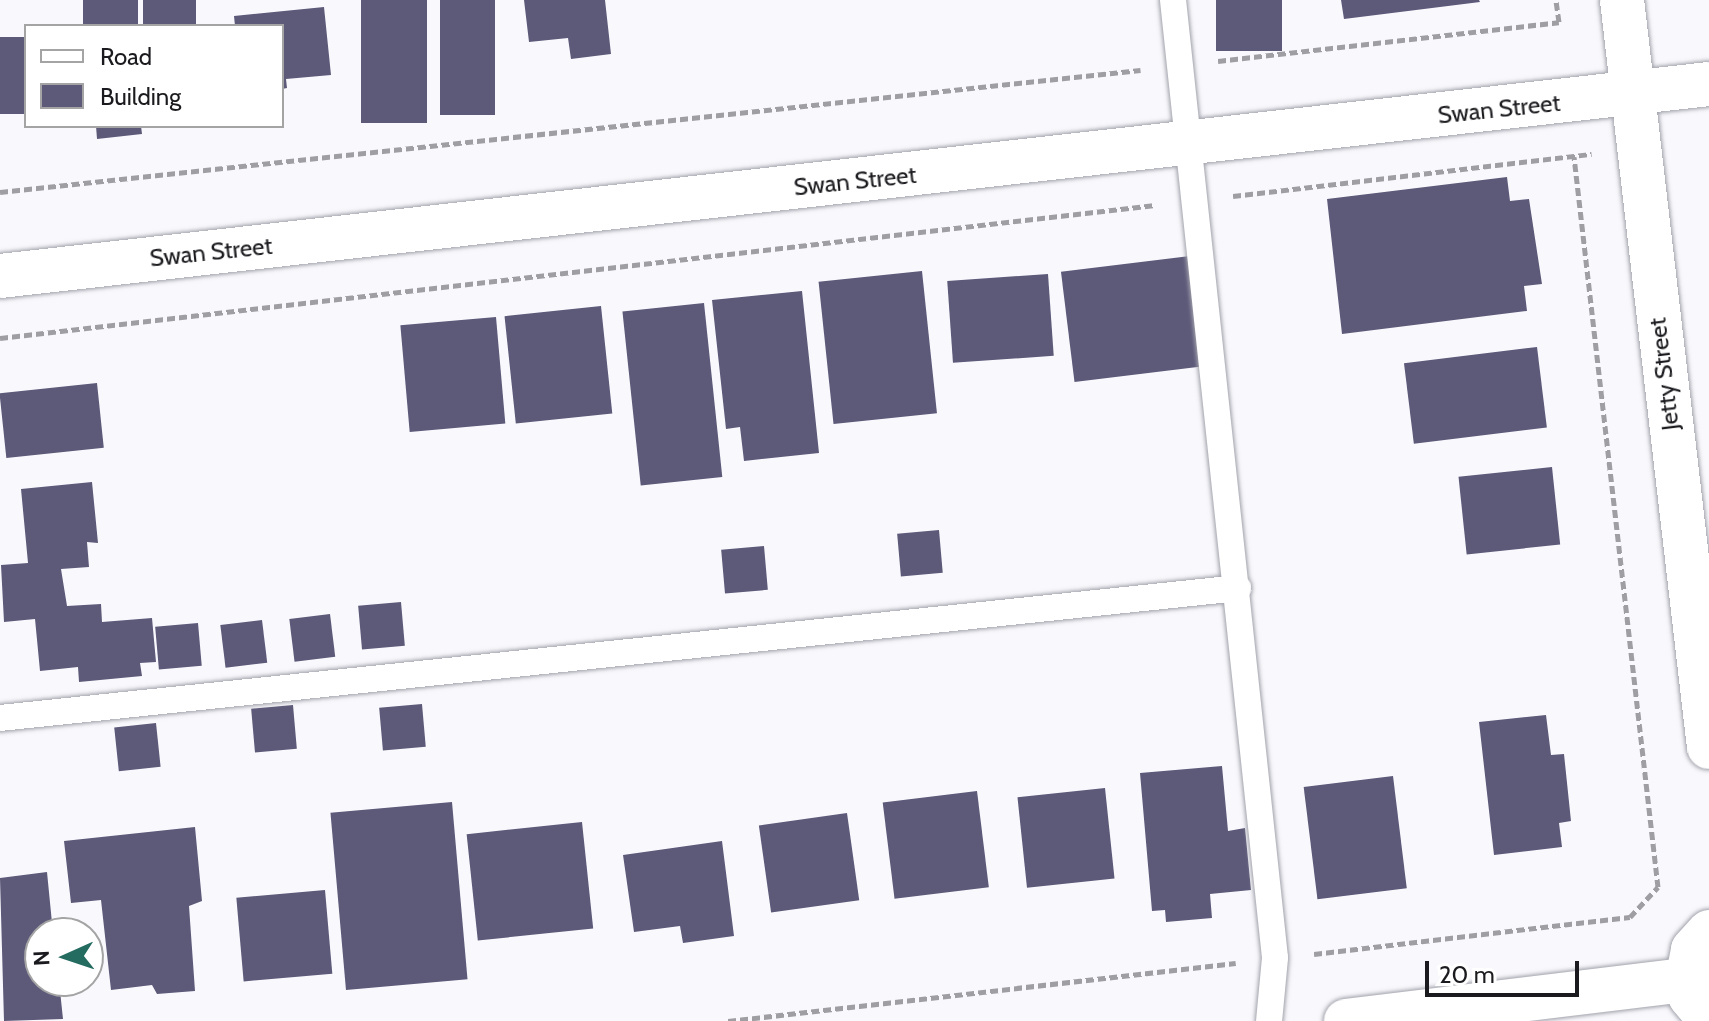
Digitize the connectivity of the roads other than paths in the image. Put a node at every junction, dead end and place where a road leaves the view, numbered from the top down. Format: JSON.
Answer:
{"nodes":[{"id":1,"x":1173,"y":0,"type":"edge"},
{"id":2,"x":1622,"y":0,"type":"edge"},
{"id":3,"x":1709,"y":84,"type":"edge"},
{"id":4,"x":1631,"y":92,"type":"junction"},
{"id":5,"x":1189,"y":143,"type":"junction"},
{"id":6,"x":0,"y":276,"type":"edge"},
{"id":7,"x":1238,"y":588,"type":"junction"},
{"id":8,"x":0,"y":718,"type":"edge"},
{"id":9,"x":1709,"y":747,"type":"edge"},
{"id":10,"x":1709,"y":932,"type":"edge"},
{"id":11,"x":1687,"y":980,"type":"junction"},
{"id":12,"x":1709,"y":1019,"type":"edge"},
{"id":13,"x":1269,"y":1021,"type":"edge"},
{"id":14,"x":1346,"y":1021,"type":"edge"}],
"edges":[{"from":1,"to":5,"type":"lane"},
{"from":2,"to":4,"type":"street","name":"Jetty Street"},
{"from":3,"to":4,"type":"street","name":"Swan Street"},
{"from":4,"to":5,"type":"street","name":"Swan Street"},
{"from":4,"to":9,"type":"street","name":"Jetty Street"},
{"from":5,"to":6,"type":"street","name":"Swan Street"},
{"from":5,"to":7,"type":"lane"},
{"from":7,"to":8,"type":"lane"},
{"from":7,"to":13,"type":"lane"},
{"from":10,"to":11,"type":"street"},
{"from":11,"to":12,"type":"street"},
{"from":11,"to":14,"type":"street"}]}
